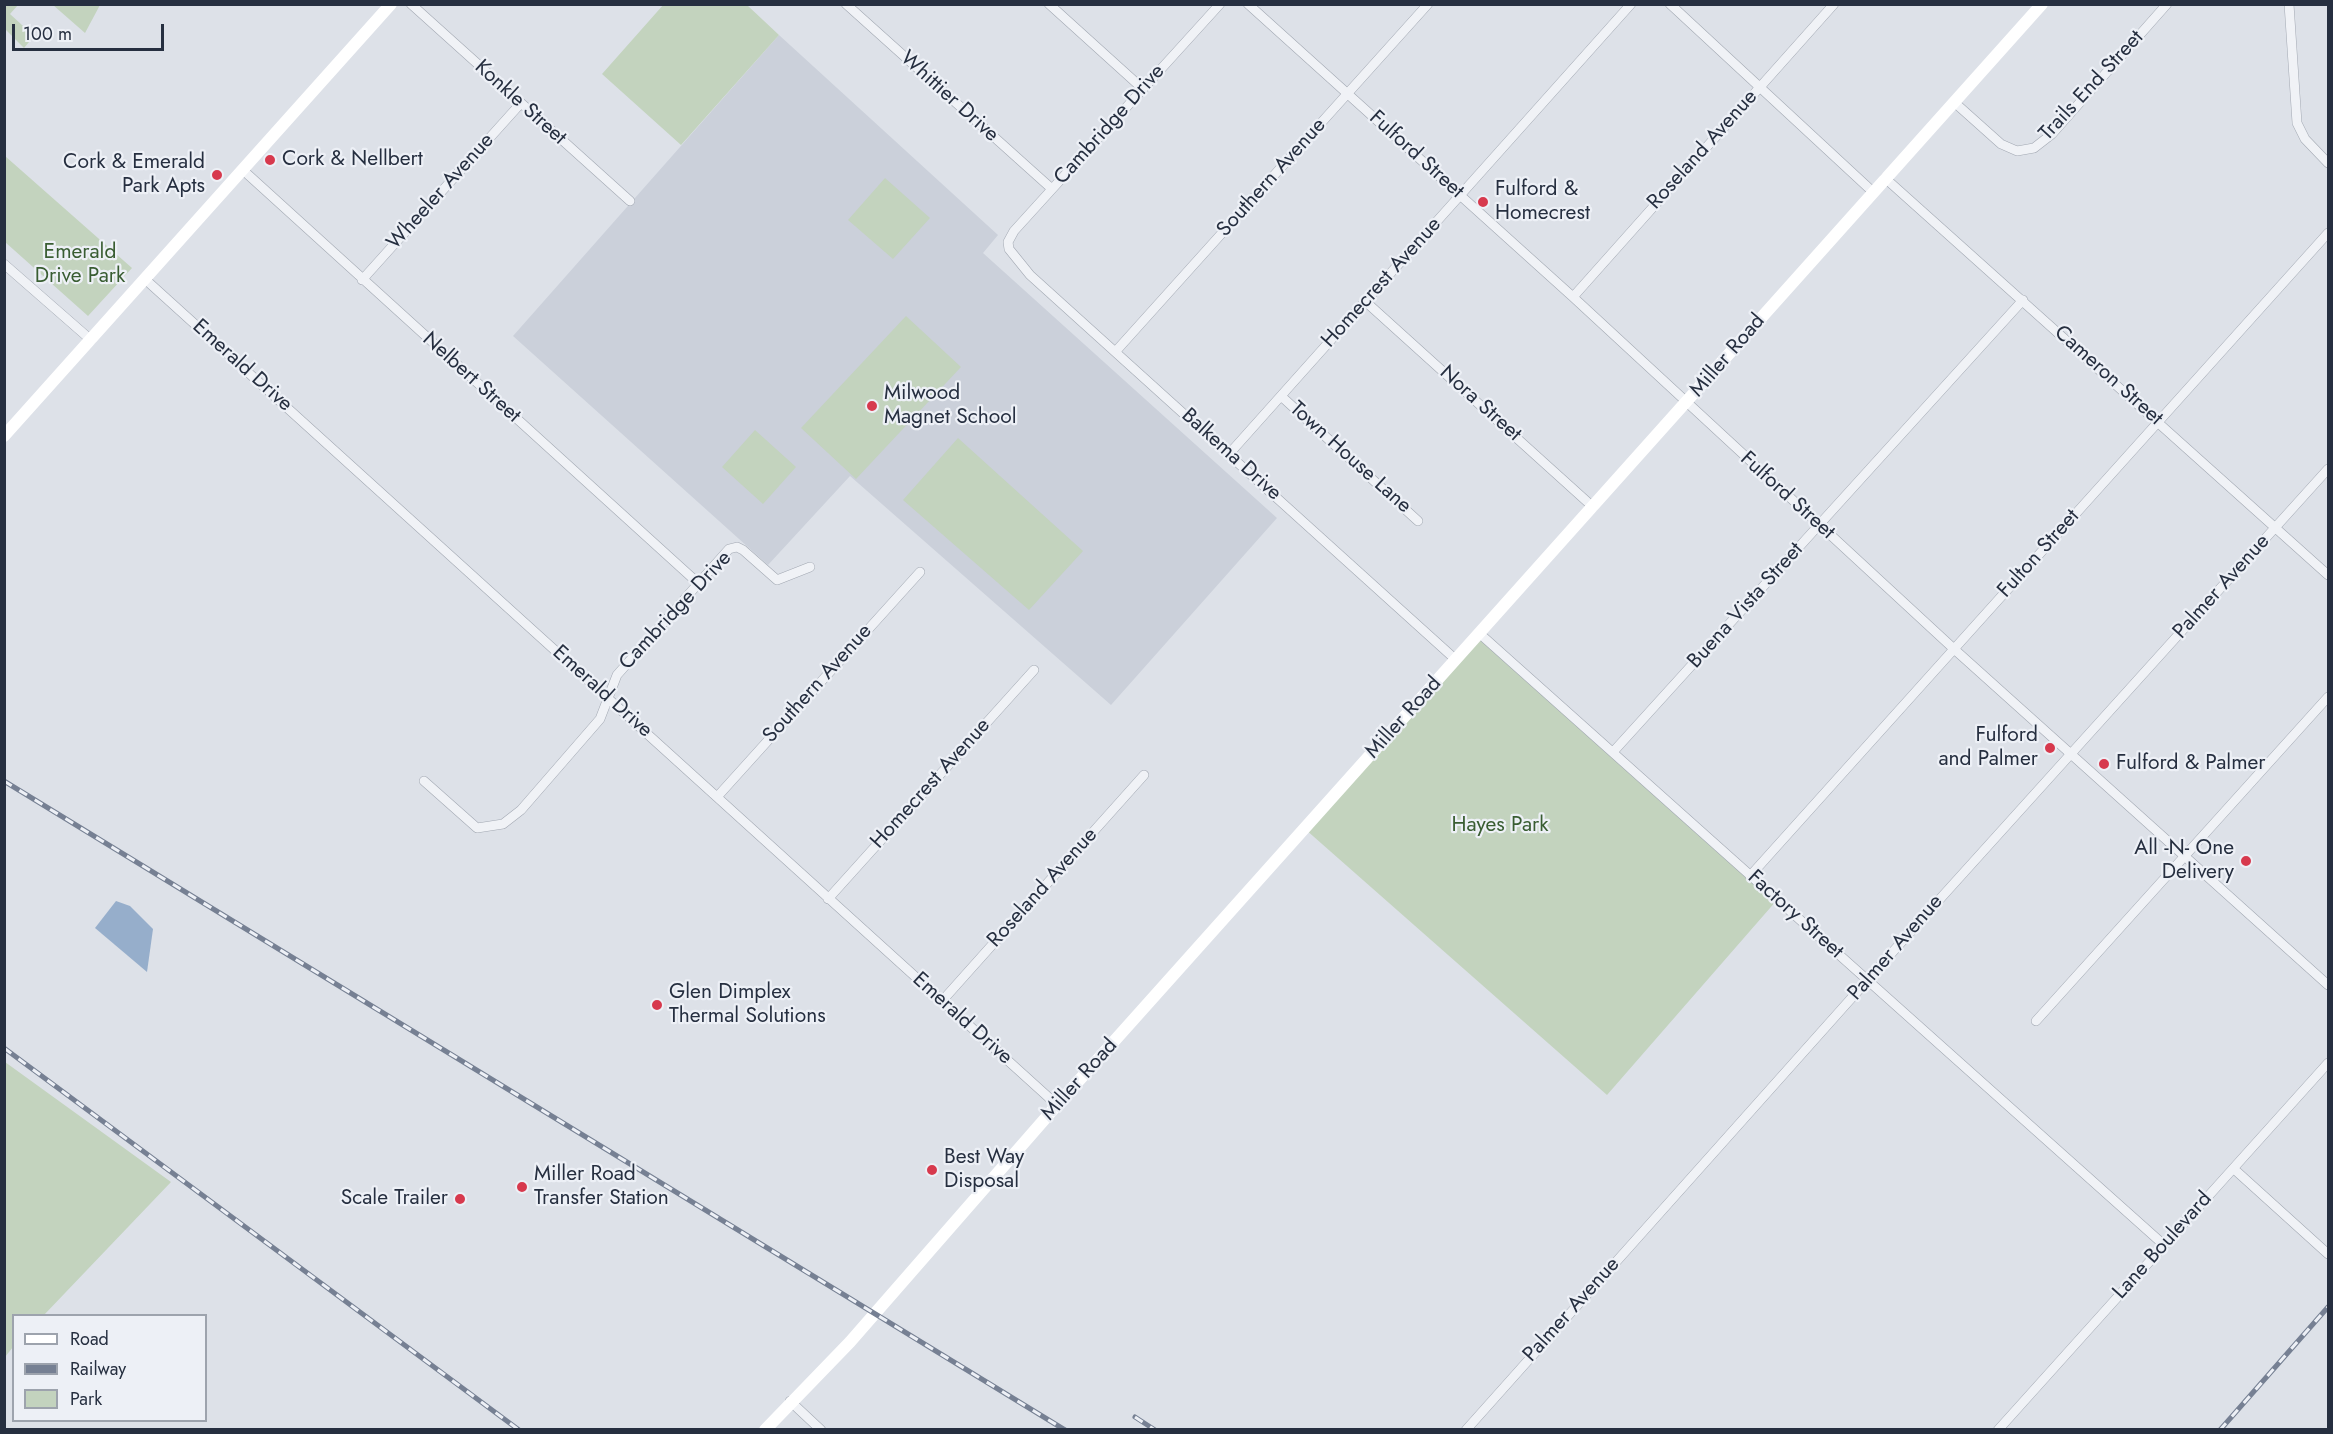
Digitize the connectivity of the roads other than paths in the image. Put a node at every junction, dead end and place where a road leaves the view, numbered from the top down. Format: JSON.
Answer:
{"nodes":[{"id":1,"x":391,"y":4,"type":"edge"},
{"id":2,"x":411,"y":4,"type":"edge"},
{"id":3,"x":846,"y":4,"type":"edge"},
{"id":4,"x":1049,"y":4,"type":"edge"},
{"id":5,"x":1220,"y":4,"type":"edge"},
{"id":6,"x":1248,"y":4,"type":"edge"},
{"id":7,"x":1428,"y":4,"type":"edge"},
{"id":8,"x":1631,"y":4,"type":"edge"},
{"id":9,"x":1670,"y":4,"type":"edge"},
{"id":10,"x":1834,"y":4,"type":"edge"},
{"id":11,"x":2042,"y":4,"type":"edge"},
{"id":12,"x":2167,"y":4,"type":"edge"},
{"id":13,"x":2289,"y":4,"type":"edge"},
{"id":14,"x":1760,"y":87,"type":"junction"},
{"id":15,"x":1143,"y":89,"type":"junction"},
{"id":16,"x":1348,"y":95,"type":"junction"},
{"id":17,"x":1954,"y":102,"type":"junction"},
{"id":18,"x":521,"y":103,"type":"junction"},
{"id":19,"x":2328,"y":163,"type":"edge"},
{"id":20,"x":244,"y":171,"type":"junction"},
{"id":21,"x":1885,"y":178,"type":"junction"},
{"id":22,"x":1052,"y":189,"type":"junction"},
{"id":23,"x":1873,"y":192,"type":"junction"},
{"id":24,"x":1460,"y":195,"type":"junction"},
{"id":25,"x":630,"y":201,"type":"dead end"},
{"id":26,"x":2328,"y":232,"type":"edge"},
{"id":27,"x":1009,"y":249,"type":"joint"},
{"id":28,"x":4,"y":264,"type":"edge"},
{"id":29,"x":146,"y":279,"type":"junction"},
{"id":30,"x":362,"y":280,"type":"junction"},
{"id":31,"x":1573,"y":297,"type":"junction"},
{"id":32,"x":2024,"y":300,"type":"junction"},
{"id":33,"x":1366,"y":302,"type":"junction"},
{"id":34,"x":90,"y":340,"type":"junction"},
{"id":35,"x":1116,"y":351,"type":"junction"},
{"id":36,"x":1281,"y":396,"type":"junction"},
{"id":37,"x":1686,"y":404,"type":"junction"},
{"id":38,"x":2158,"y":422,"type":"junction"},
{"id":39,"x":4,"y":436,"type":"edge"},
{"id":40,"x":1229,"y":454,"type":"junction"},
{"id":41,"x":2328,"y":469,"type":"edge"},
{"id":42,"x":1593,"y":507,"type":"junction"},
{"id":43,"x":1418,"y":521,"type":"dead end"},
{"id":44,"x":1819,"y":525,"type":"junction"},
{"id":45,"x":2277,"y":527,"type":"junction"},
{"id":46,"x":810,"y":567,"type":"dead end"},
{"id":47,"x":920,"y":572,"type":"dead end"},
{"id":48,"x":2328,"y":575,"type":"edge"},
{"id":49,"x":699,"y":584,"type":"junction"},
{"id":50,"x":1479,"y":633,"type":"junction"},
{"id":51,"x":1954,"y":649,"type":"junction"},
{"id":52,"x":1455,"y":660,"type":"junction"},
{"id":53,"x":1034,"y":670,"type":"dead end"},
{"id":54,"x":608,"y":697,"type":"junction"},
{"id":55,"x":2328,"y":697,"type":"edge"},
{"id":56,"x":1613,"y":752,"type":"junction"},
{"id":57,"x":2072,"y":753,"type":"junction"},
{"id":58,"x":1144,"y":775,"type":"dead end"},
{"id":59,"x":424,"y":781,"type":"dead end"},
{"id":60,"x":717,"y":797,"type":"junction"},
{"id":61,"x":2186,"y":855,"type":"junction"},
{"id":62,"x":1750,"y":876,"type":"junction"},
{"id":63,"x":828,"y":899,"type":"junction"},
{"id":64,"x":1868,"y":980,"type":"junction"},
{"id":65,"x":2328,"y":984,"type":"edge"},
{"id":66,"x":942,"y":1001,"type":"junction"},
{"id":67,"x":2036,"y":1021,"type":"dead end"},
{"id":68,"x":2328,"y":1063,"type":"edge"},
{"id":69,"x":1057,"y":1105,"type":"junction"},
{"id":70,"x":2234,"y":1169,"type":"junction"},
{"id":71,"x":2164,"y":1245,"type":"junction"},
{"id":72,"x":2328,"y":1254,"type":"edge"},
{"id":73,"x":790,"y":1401,"type":"junction"},
{"id":74,"x":765,"y":1430,"type":"edge"},
{"id":75,"x":821,"y":1430,"type":"edge"},
{"id":76,"x":1466,"y":1430,"type":"edge"},
{"id":77,"x":1998,"y":1430,"type":"edge"}],
"edges":[{"from":1,"to":20,"type":"street"},
{"from":2,"to":18,"type":"street","name":"Konkle Street"},
{"from":3,"to":22,"type":"street","name":"Whittier Drive"},
{"from":4,"to":15,"type":"street"},
{"from":5,"to":15,"type":"street","name":"Cambridge Drive"},
{"from":6,"to":16,"type":"street","name":"Fulford Street"},
{"from":7,"to":16,"type":"street","name":"Southern Avenue"},
{"from":8,"to":24,"type":"street","name":"Homecrest Avenue"},
{"from":9,"to":14,"type":"street"},
{"from":10,"to":14,"type":"street","name":"Roseland Avenue"},
{"from":11,"to":17,"type":"street","name":"Miller Road"},
{"from":12,"to":17,"type":"street","name":"Trails End Street"},
{"from":13,"to":19,"type":"street"},
{"from":14,"to":23,"type":"street"},
{"from":14,"to":31,"type":"street","name":"Roseland Avenue"},
{"from":15,"to":22,"type":"street","name":"Cambridge Drive"},
{"from":16,"to":24,"type":"street","name":"Fulford Street"},
{"from":16,"to":35,"type":"street","name":"Southern Avenue"},
{"from":17,"to":21,"type":"street","name":"Miller Road"},
{"from":18,"to":25,"type":"street","name":"Konkle Street"},
{"from":18,"to":30,"type":"street","name":"Wheeler Avenue"},
{"from":20,"to":29,"type":"street"},
{"from":20,"to":30,"type":"street","name":"Nelbert Street"},
{"from":21,"to":23,"type":"street","name":"Miller Road"},
{"from":21,"to":32,"type":"street","name":"Cameron Street"},
{"from":22,"to":27,"type":"street","name":"Cambridge Drive"},
{"from":23,"to":37,"type":"street","name":"Miller Road"},
{"from":24,"to":31,"type":"street","name":"Fulford Street"},
{"from":24,"to":33,"type":"street","name":"Homecrest Avenue"},
{"from":26,"to":38,"type":"street","name":"Fulton Street"},
{"from":27,"to":35,"type":"street","name":"Balkema Drive"},
{"from":28,"to":34,"type":"street"},
{"from":29,"to":34,"type":"street"},
{"from":29,"to":54,"type":"street","name":"Emerald Drive"},
{"from":30,"to":49,"type":"street","name":"Nelbert Street"},
{"from":31,"to":37,"type":"street","name":"Fulford Street"},
{"from":32,"to":38,"type":"street","name":"Cameron Street"},
{"from":32,"to":44,"type":"street","name":"Buena Vista Street"},
{"from":33,"to":36,"type":"street","name":"Homecrest Avenue"},
{"from":33,"to":42,"type":"street","name":"Nora Street"},
{"from":34,"to":39,"type":"street"},
{"from":35,"to":40,"type":"street","name":"Balkema Drive"},
{"from":36,"to":40,"type":"street","name":"Homecrest Avenue"},
{"from":36,"to":43,"type":"street","name":"Town House Lane"},
{"from":37,"to":42,"type":"street","name":"Miller Road"},
{"from":37,"to":44,"type":"street","name":"Fulford Street"},
{"from":38,"to":45,"type":"street","name":"Cameron Street"},
{"from":38,"to":51,"type":"street","name":"Fulton Street"},
{"from":40,"to":52,"type":"street","name":"Balkema Drive"},
{"from":41,"to":45,"type":"street","name":"Palmer Avenue"},
{"from":42,"to":50,"type":"street","name":"Miller Road"},
{"from":44,"to":51,"type":"street","name":"Fulford Street"},
{"from":44,"to":56,"type":"street","name":"Buena Vista Street"},
{"from":45,"to":48,"type":"street","name":"Cameron Street"},
{"from":45,"to":57,"type":"street","name":"Palmer Avenue"},
{"from":46,"to":49,"type":"street","name":"Cambridge Drive"},
{"from":47,"to":60,"type":"street","name":"Southern Avenue"},
{"from":49,"to":54,"type":"street","name":"Cambridge Drive"},
{"from":50,"to":52,"type":"street","name":"Miller Road"},
{"from":50,"to":56,"type":"street","name":"Factory Street"},
{"from":51,"to":57,"type":"street","name":"Fulford Street"},
{"from":51,"to":62,"type":"street","name":"Fulton Street"},
{"from":52,"to":69,"type":"street","name":"Miller Road"},
{"from":53,"to":63,"type":"street","name":"Homecrest Avenue"},
{"from":54,"to":59,"type":"street","name":"Cambridge Drive"},
{"from":54,"to":60,"type":"street","name":"Emerald Drive"},
{"from":55,"to":61,"type":"street"},
{"from":56,"to":62,"type":"street","name":"Factory Street"},
{"from":57,"to":61,"type":"street","name":"Fulford Street"},
{"from":57,"to":64,"type":"street","name":"Palmer Avenue"},
{"from":58,"to":66,"type":"street","name":"Roseland Avenue"},
{"from":60,"to":63,"type":"street","name":"Emerald Drive"},
{"from":61,"to":65,"type":"street","name":"Fulford Street"},
{"from":61,"to":67,"type":"street"},
{"from":62,"to":64,"type":"street","name":"Factory Street"},
{"from":63,"to":66,"type":"street","name":"Emerald Drive"},
{"from":64,"to":71,"type":"street","name":"Factory Street"},
{"from":64,"to":76,"type":"street","name":"Palmer Avenue"},
{"from":66,"to":69,"type":"street","name":"Emerald Drive"},
{"from":68,"to":70,"type":"street","name":"Lane Boulevard"},
{"from":69,"to":73,"type":"street","name":"Miller Road"},
{"from":70,"to":71,"type":"street","name":"Lane Boulevard"},
{"from":70,"to":72,"type":"street"},
{"from":71,"to":77,"type":"street","name":"Lane Boulevard"},
{"from":73,"to":74,"type":"street","name":"Miller Road"},
{"from":73,"to":75,"type":"street"}]}
